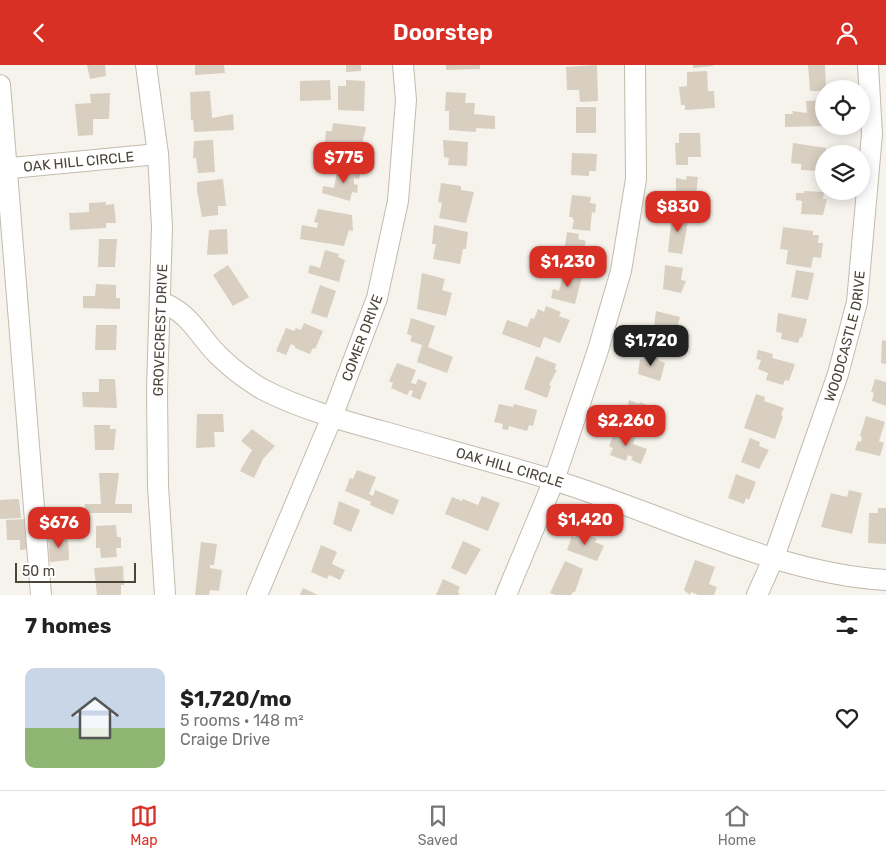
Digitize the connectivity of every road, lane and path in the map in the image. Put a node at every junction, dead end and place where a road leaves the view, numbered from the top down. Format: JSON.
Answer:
{"nodes":[{"id":1,"x":146,"y":65,"type":"edge"},
{"id":2,"x":403,"y":65,"type":"edge"},
{"id":3,"x":635,"y":65,"type":"edge"},
{"id":4,"x":868,"y":65,"type":"edge"},
{"id":5,"x":0,"y":85,"type":"edge"},
{"id":6,"x":158,"y":154,"type":"junction"},
{"id":7,"x":4,"y":169,"type":"edge"},
{"id":8,"x":162,"y":302,"type":"junction"},
{"id":9,"x":332,"y":417,"type":"junction"},
{"id":10,"x":554,"y":480,"type":"junction"},
{"id":11,"x":774,"y":557,"type":"junction"},
{"id":12,"x":886,"y":580,"type":"edge"},
{"id":13,"x":41,"y":595,"type":"edge"},
{"id":14,"x":165,"y":595,"type":"edge"},
{"id":15,"x":257,"y":595,"type":"edge"},
{"id":16,"x":506,"y":595,"type":"edge"},
{"id":17,"x":757,"y":595,"type":"edge"}],
"edges":[{"from":1,"to":6,"type":"street","name":"GROVECREST DRIVE"},
{"from":2,"to":9,"type":"street","name":"COMER DRIVE"},
{"from":3,"to":10,"type":"street"},
{"from":4,"to":11,"type":"street","name":"WOODCASTLE DRIVE"},
{"from":5,"to":7,"type":"street"},
{"from":6,"to":7,"type":"street","name":"OAK HILL CIRCLE"},
{"from":6,"to":8,"type":"street","name":"GROVECREST DRIVE"},
{"from":7,"to":13,"type":"street"},
{"from":8,"to":9,"type":"street","name":"OAK HILL CIRCLE"},
{"from":8,"to":14,"type":"street","name":"GROVECREST DRIVE"},
{"from":9,"to":10,"type":"street","name":"OAK HILL CIRCLE"},
{"from":9,"to":15,"type":"street","name":"COMER DRIVE"},
{"from":10,"to":11,"type":"street","name":"OAK HILL CIRCLE"},
{"from":10,"to":16,"type":"street"},
{"from":11,"to":12,"type":"street","name":"OAK HILL CIRCLE"},
{"from":11,"to":17,"type":"street","name":"WOODCASTLE DRIVE"}]}
